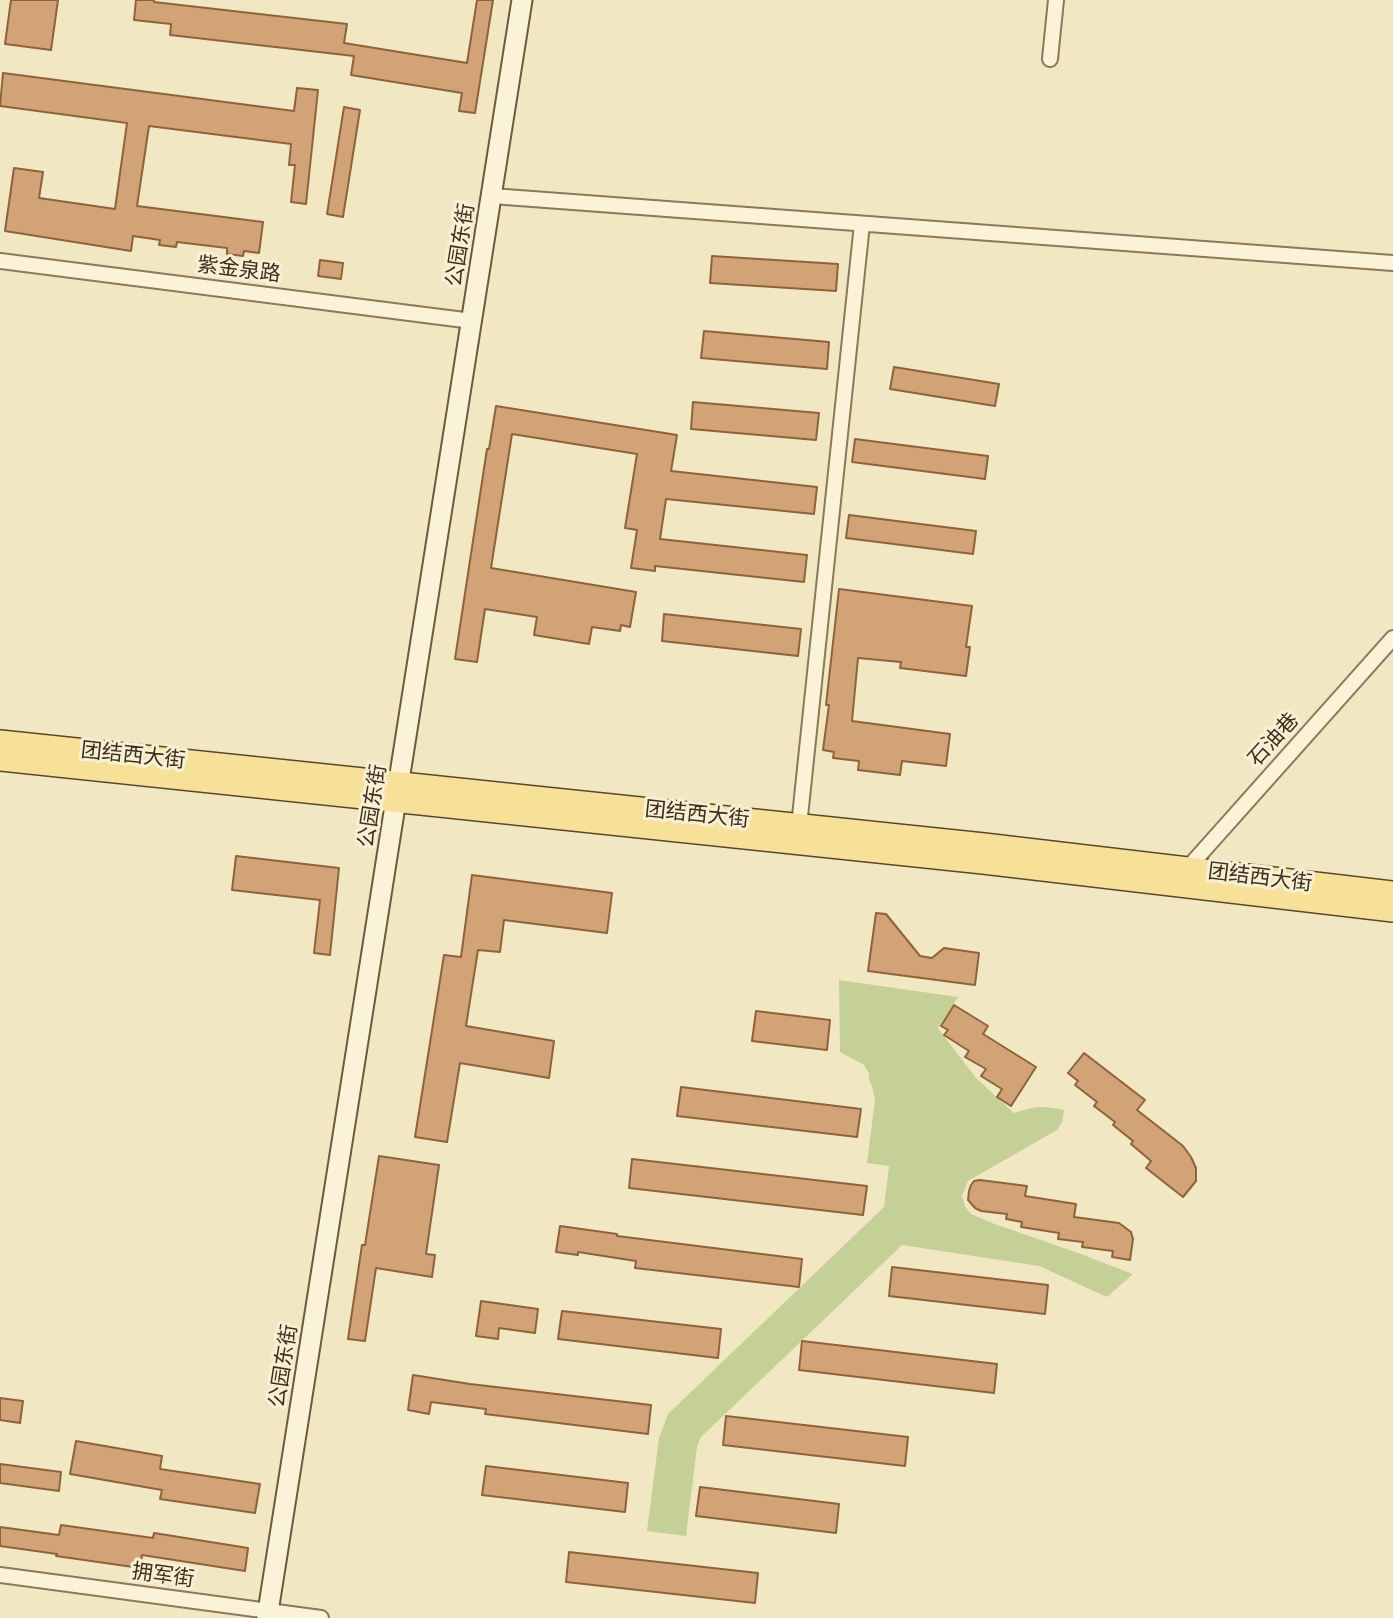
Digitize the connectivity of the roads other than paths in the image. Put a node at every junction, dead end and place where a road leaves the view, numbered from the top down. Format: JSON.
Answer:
{"nodes":[{"id":1,"x":522,"y":0,"type":"edge"},
{"id":2,"x":1056,"y":0,"type":"edge"},
{"id":3,"x":1050,"y":60,"type":"dead end"},
{"id":4,"x":492,"y":196,"type":"junction"},
{"id":5,"x":862,"y":224,"type":"junction"},
{"id":6,"x":0,"y":261,"type":"edge"},
{"id":7,"x":1393,"y":263,"type":"edge"},
{"id":8,"x":472,"y":321,"type":"junction"},
{"id":9,"x":1393,"y":638,"type":"edge"},
{"id":10,"x":0,"y":742,"type":"edge"},
{"id":11,"x":0,"y":759,"type":"edge"},
{"id":12,"x":398,"y":792,"type":"junction"},
{"id":13,"x":799,"y":826,"type":"junction"},
{"id":14,"x":1187,"y":869,"type":"junction"},
{"id":15,"x":1393,"y":893,"type":"edge"},
{"id":16,"x":1393,"y":910,"type":"edge"},
{"id":17,"x":0,"y":1575,"type":"edge"},
{"id":18,"x":267,"y":1615,"type":"edge"},
{"id":19,"x":321,"y":1618,"type":"edge"}],
"edges":[{"from":1,"to":4,"type":"street","name":"公园东街"},
{"from":2,"to":3,"type":"street"},
{"from":4,"to":5,"type":"street"},
{"from":4,"to":8,"type":"street","name":"公园东街"},
{"from":5,"to":7,"type":"street"},
{"from":5,"to":13,"type":"street"},
{"from":6,"to":8,"type":"street","name":"紫金泉路"},
{"from":8,"to":12,"type":"street","name":"公园东街"},
{"from":9,"to":14,"type":"street","name":"石油巷"},
{"from":10,"to":12,"type":"main road","name":"团结西大街"},
{"from":11,"to":12,"type":"main road","name":"团结西大街"},
{"from":12,"to":13,"type":"main road","name":"团结西大街"},
{"from":12,"to":16,"type":"main road","name":"团结西大街"},
{"from":12,"to":18,"type":"street","name":"公园东街"},
{"from":13,"to":14,"type":"main road","name":"团结西大街"},
{"from":14,"to":15,"type":"main road","name":"团结西大街"},
{"from":17,"to":18,"type":"street","name":"拥军街"},
{"from":18,"to":19,"type":"street","name":"拥军街"}]}
